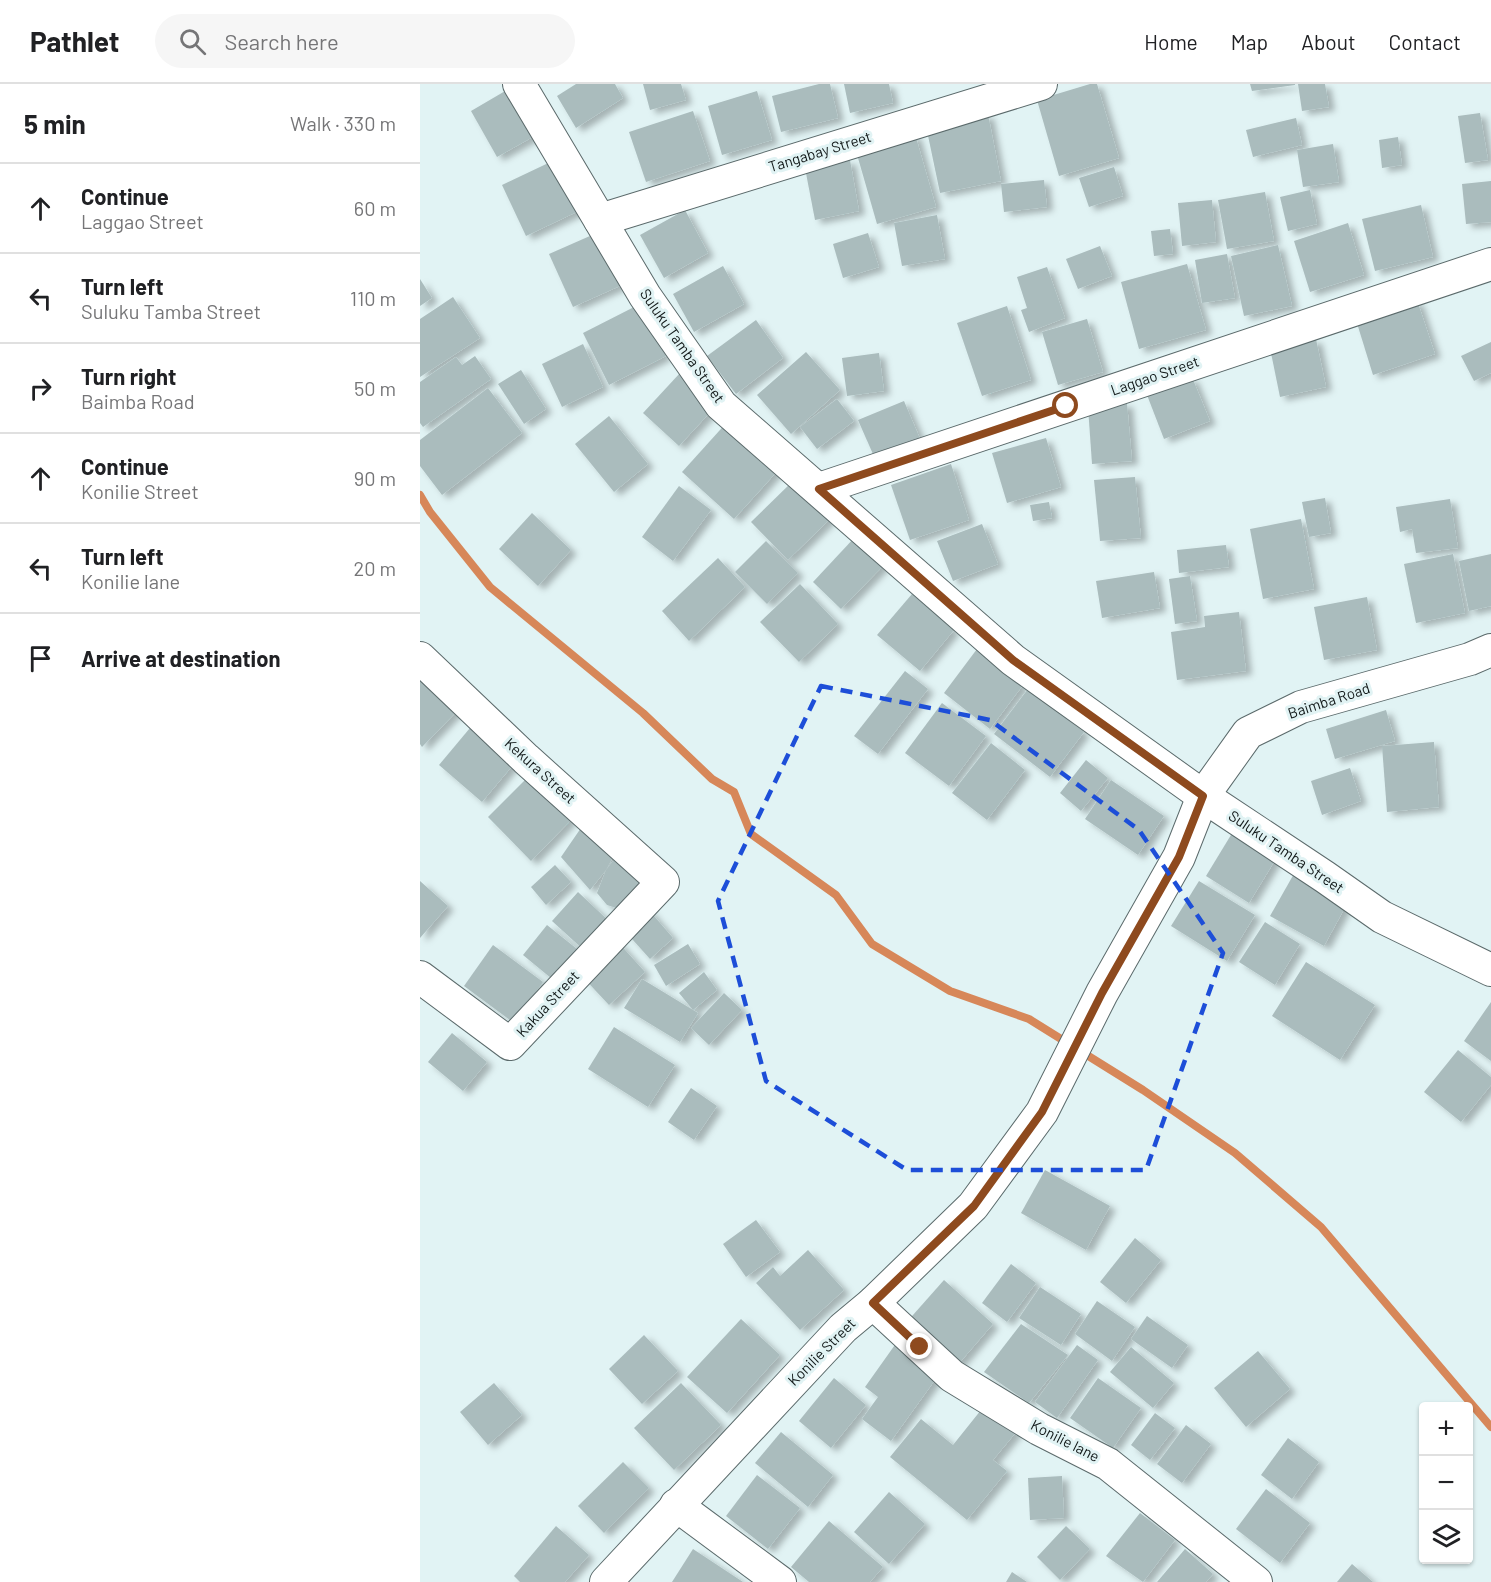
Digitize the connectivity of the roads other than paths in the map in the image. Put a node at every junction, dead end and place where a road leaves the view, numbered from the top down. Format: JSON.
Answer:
{"nodes":[{"id":1,"x":519,"y":84,"type":"edge"},
{"id":2,"x":1041,"y":84,"type":"edge"},
{"id":3,"x":600,"y":220,"type":"junction"},
{"id":4,"x":1491,"y":264,"type":"edge"},
{"id":5,"x":819,"y":489,"type":"junction"},
{"id":6,"x":1491,"y":650,"type":"edge"},
{"id":7,"x":420,"y":658,"type":"edge"},
{"id":8,"x":1203,"y":796,"type":"junction"},
{"id":9,"x":663,"y":882,"type":"joint"},
{"id":10,"x":1491,"y":970,"type":"edge"},
{"id":11,"x":420,"y":977,"type":"edge"},
{"id":12,"x":1102,"y":993,"type":"joint"},
{"id":13,"x":873,"y":1303,"type":"junction"},
{"id":14,"x":676,"y":1505,"type":"junction"},
{"id":15,"x":606,"y":1582,"type":"edge"},
{"id":16,"x":780,"y":1582,"type":"edge"},
{"id":17,"x":1256,"y":1582,"type":"edge"}],
"edges":[{"from":1,"to":3,"type":"street","name":"Suluku Tamba Street"},
{"from":2,"to":3,"type":"street","name":"Tangabay Street"},
{"from":3,"to":5,"type":"street","name":"Suluku Tamba Street"},
{"from":4,"to":5,"type":"street","name":"Laggao Street"},
{"from":5,"to":8,"type":"street","name":"Suluku Tamba Street"},
{"from":6,"to":8,"type":"street","name":"Baimba Road"},
{"from":7,"to":9,"type":"street","name":"Kekura Street"},
{"from":8,"to":10,"type":"street","name":"Suluku Tamba Street"},
{"from":8,"to":12,"type":"street","name":"Baimba Road"},
{"from":9,"to":11,"type":"street","name":"Kakua Street"},
{"from":12,"to":13,"type":"street","name":"Konilie Street"},
{"from":13,"to":14,"type":"street","name":"Konilie Street"},
{"from":13,"to":17,"type":"street","name":"Konilie lane"},
{"from":14,"to":15,"type":"street","name":"Konilie Street"},
{"from":14,"to":16,"type":"street"}]}
